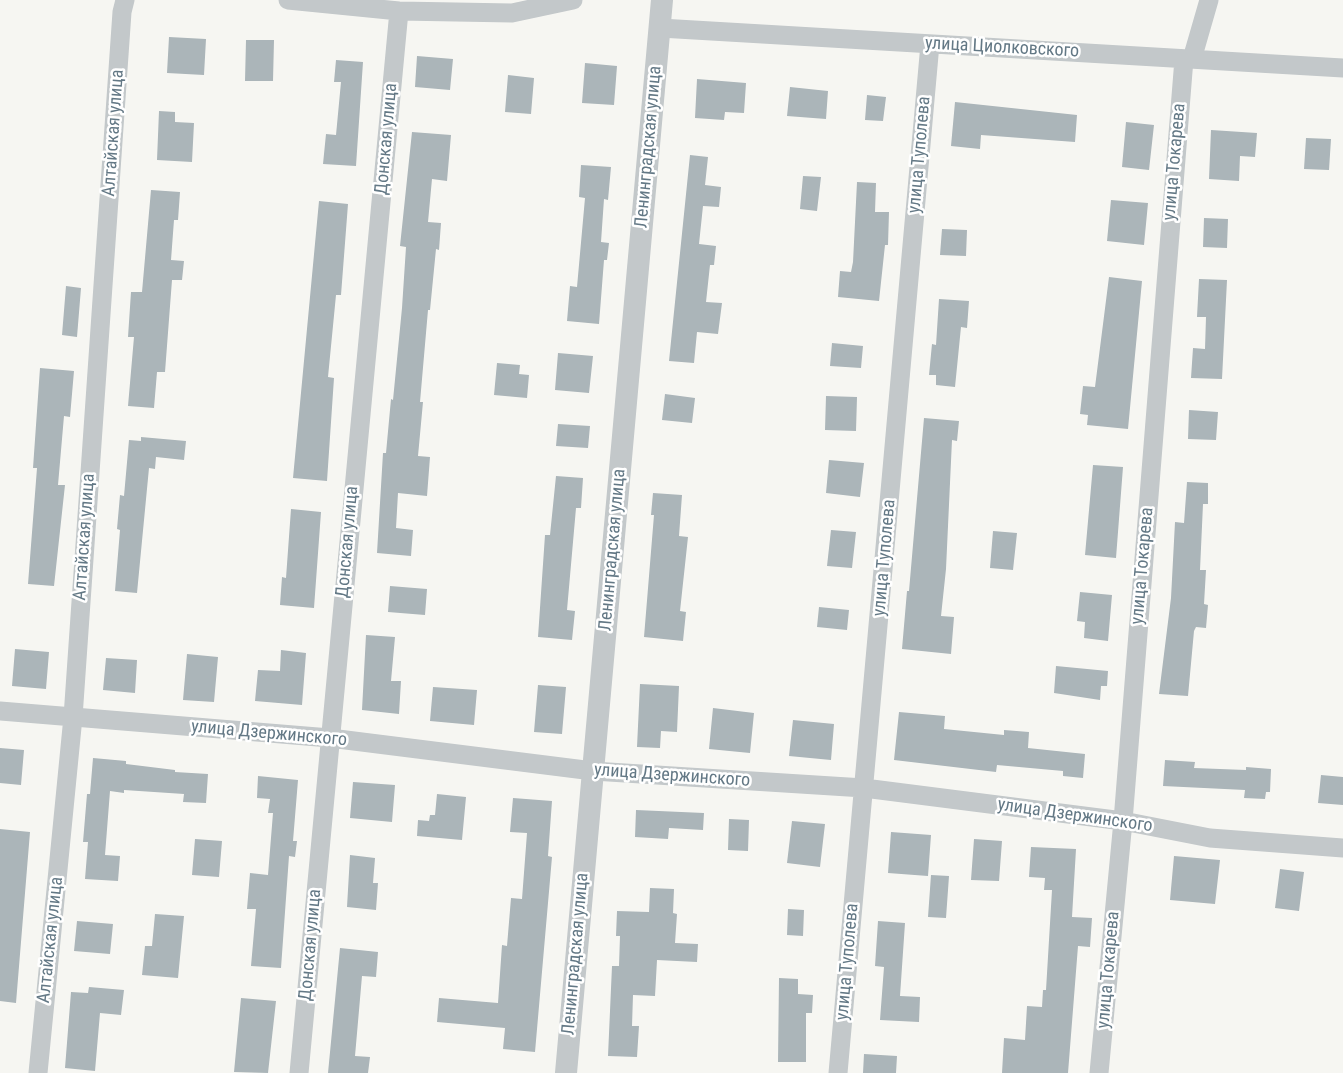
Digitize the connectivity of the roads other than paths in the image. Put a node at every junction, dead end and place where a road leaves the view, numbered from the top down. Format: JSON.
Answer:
{"nodes":[{"id":1,"x":125,"y":0,"type":"edge"},
{"id":2,"x":288,"y":0,"type":"edge"},
{"id":3,"x":573,"y":0,"type":"edge"},
{"id":4,"x":662,"y":0,"type":"edge"},
{"id":5,"x":1209,"y":0,"type":"edge"},
{"id":6,"x":399,"y":11,"type":"junction"},
{"id":7,"x":660,"y":28,"type":"junction"},
{"id":8,"x":930,"y":44,"type":"junction"},
{"id":9,"x":1188,"y":59,"type":"junction"},
{"id":10,"x":1343,"y":68,"type":"edge"},
{"id":11,"x":0,"y":711,"type":"edge"},
{"id":12,"x":73,"y":717,"type":"junction"},
{"id":13,"x":330,"y":738,"type":"junction"},
{"id":14,"x":593,"y":771,"type":"junction"},
{"id":15,"x":864,"y":788,"type":"junction"},
{"id":16,"x":1123,"y":821,"type":"junction"},
{"id":17,"x":1343,"y":848,"type":"edge"},
{"id":18,"x":38,"y":1073,"type":"edge"},
{"id":19,"x":299,"y":1073,"type":"edge"},
{"id":20,"x":566,"y":1073,"type":"edge"},
{"id":21,"x":838,"y":1073,"type":"edge"},
{"id":22,"x":1099,"y":1073,"type":"edge"}],
"edges":[{"from":1,"to":12,"type":"street","name":"Алтайская улица"},
{"from":2,"to":6,"type":"street"},
{"from":3,"to":6,"type":"street"},
{"from":4,"to":7,"type":"street","name":"Ленинградская улица"},
{"from":5,"to":9,"type":"street","name":"улица Токарева"},
{"from":6,"to":13,"type":"street","name":"Донская улица"},
{"from":7,"to":8,"type":"street","name":"улица Циолковского"},
{"from":7,"to":14,"type":"street","name":"Ленинградская улица"},
{"from":8,"to":9,"type":"street","name":"улица Циолковского"},
{"from":8,"to":15,"type":"street","name":"улица Туполева"},
{"from":9,"to":10,"type":"street","name":"улица Циолковского"},
{"from":9,"to":16,"type":"street","name":"улица Токарева"},
{"from":11,"to":12,"type":"street","name":"улица Дзержинского"},
{"from":12,"to":13,"type":"street","name":"улица Дзержинского"},
{"from":12,"to":18,"type":"street","name":"Алтайская улица"},
{"from":13,"to":14,"type":"street","name":"улица Дзержинского"},
{"from":13,"to":19,"type":"street","name":"Донская улица"},
{"from":14,"to":15,"type":"street","name":"улица Дзержинского"},
{"from":14,"to":20,"type":"street","name":"Ленинградская улица"},
{"from":15,"to":16,"type":"street","name":"улица Дзержинского"},
{"from":15,"to":21,"type":"street","name":"улица Туполева"},
{"from":16,"to":17,"type":"street","name":"улица Дзержинского"},
{"from":16,"to":22,"type":"street","name":"улица Токарева"}]}
